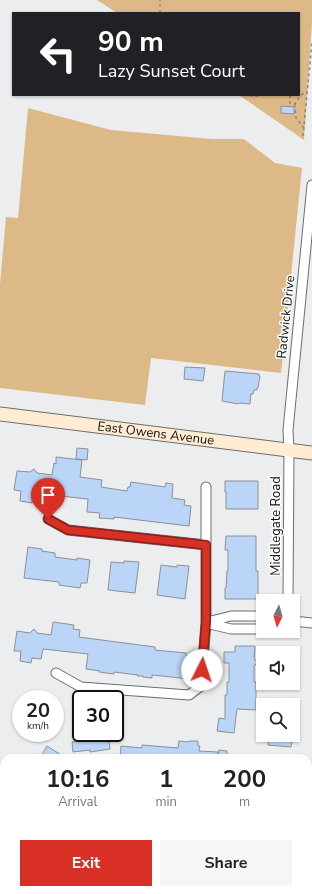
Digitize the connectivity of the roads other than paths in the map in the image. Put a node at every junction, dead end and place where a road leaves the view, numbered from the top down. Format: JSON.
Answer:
{"nodes":[{"id":1,"x":312,"y":186,"type":"edge"},
{"id":2,"x":0,"y":414,"type":"edge"},
{"id":3,"x":289,"y":450,"type":"junction"},
{"id":4,"x":312,"y":453,"type":"edge"},
{"id":5,"x":206,"y":487,"type":"dead end"},
{"id":6,"x":48,"y":519,"type":"dead end"},
{"id":7,"x":206,"y":545,"type":"junction"},
{"id":8,"x":288,"y":594,"type":"edge"},
{"id":9,"x":256,"y":616,"type":"edge"},
{"id":10,"x":206,"y":622,"type":"junction"},
{"id":11,"x":300,"y":622,"type":"edge"},
{"id":12,"x":312,"y":623,"type":"edge"},
{"id":13,"x":256,"y":629,"type":"edge"},
{"id":14,"x":56,"y":674,"type":"dead end"}],
"edges":[{"from":1,"to":3,"type":"street","name":"Radwick Drive"},
{"from":2,"to":3,"type":"street","name":"East Owens Avenue"},
{"from":3,"to":4,"type":"street","name":"East Owens Avenue"},
{"from":3,"to":8,"type":"street","name":"Middlegate Road"},
{"from":5,"to":7,"type":"street"},
{"from":6,"to":7,"type":"street"},
{"from":7,"to":10,"type":"street"},
{"from":9,"to":10,"type":"street"},
{"from":10,"to":13,"type":"street"},
{"from":10,"to":14,"type":"street"},
{"from":11,"to":12,"type":"street"}]}
